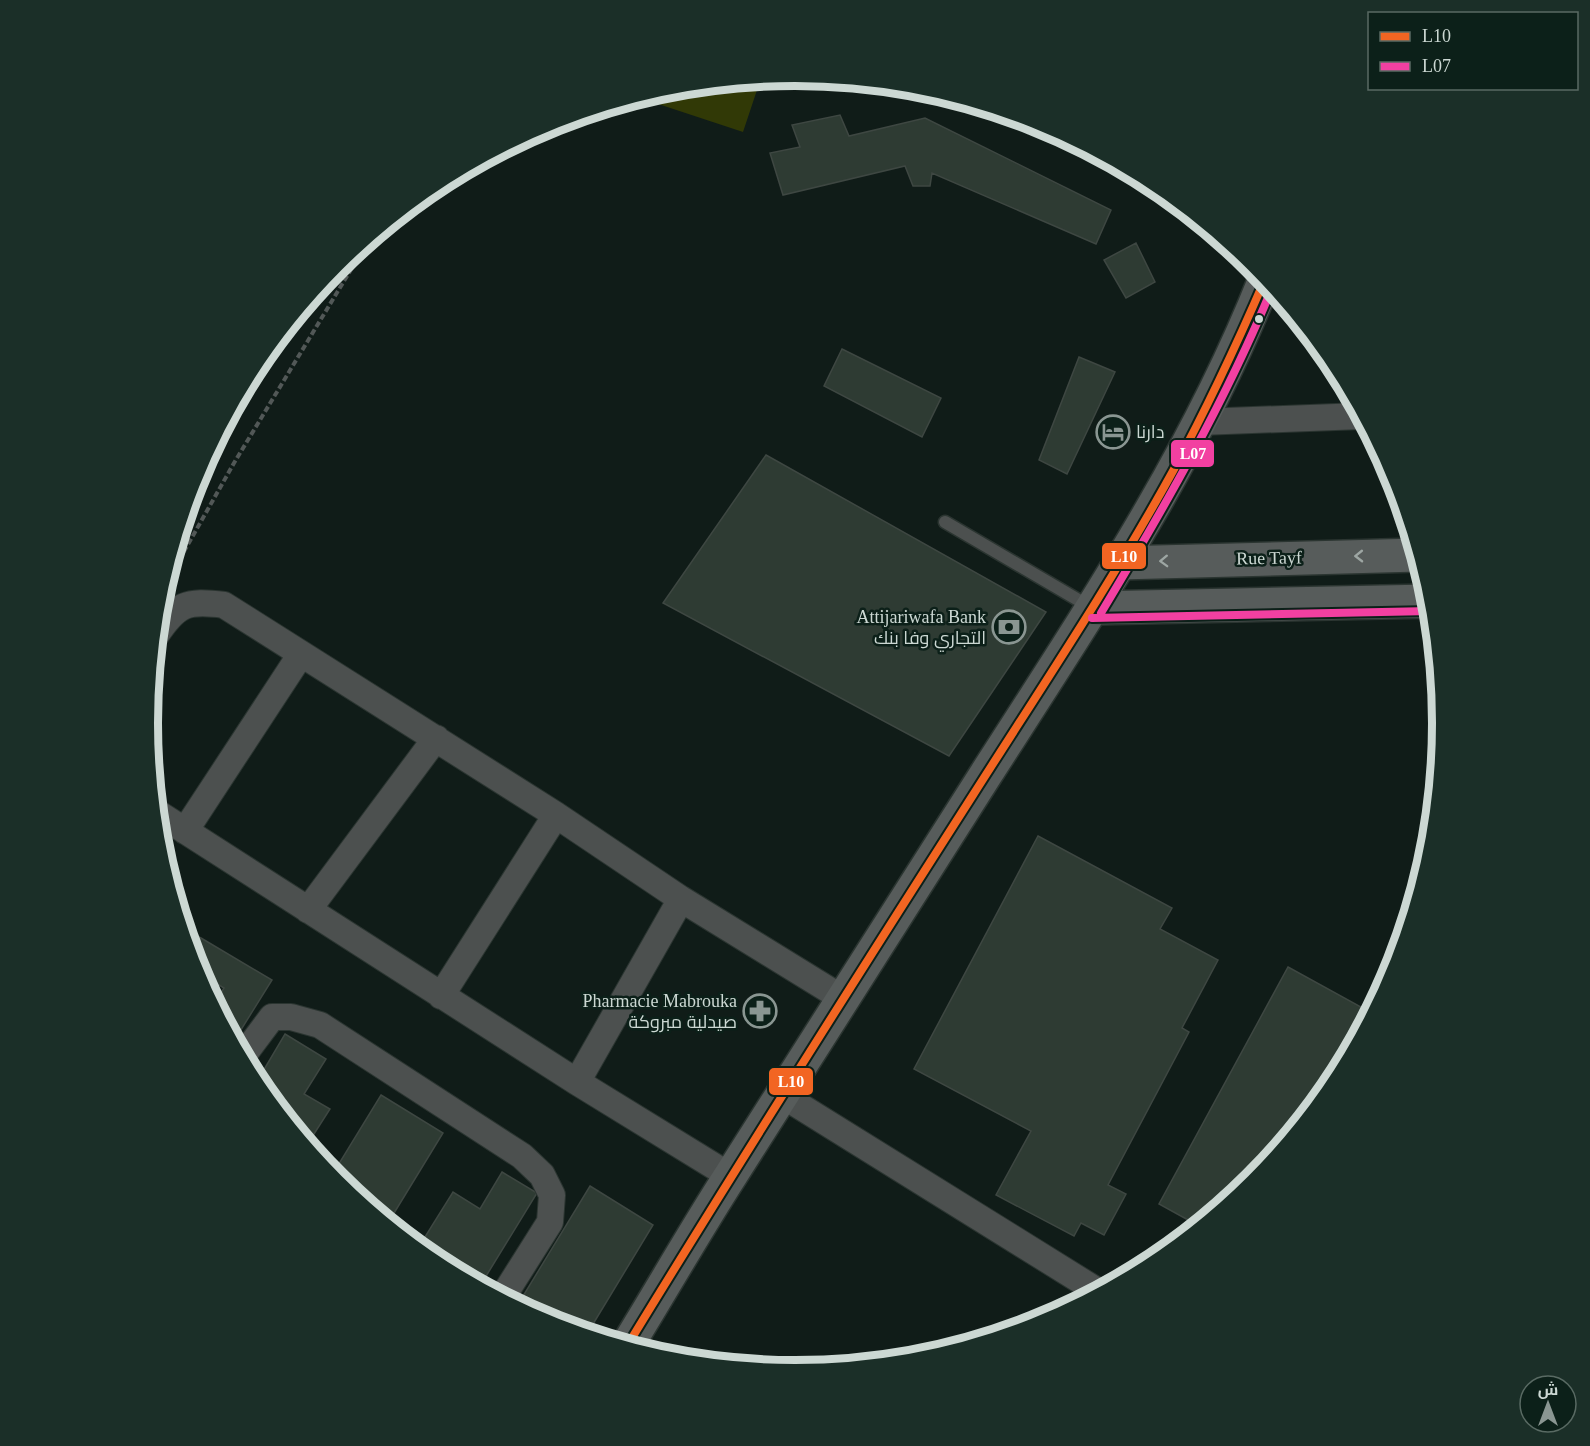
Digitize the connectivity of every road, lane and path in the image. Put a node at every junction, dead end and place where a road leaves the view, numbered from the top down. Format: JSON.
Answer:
{"nodes":[{"id":1,"x":356,"y":261,"type":"edge"},
{"id":2,"x":1261,"y":289,"type":"edge"},
{"id":3,"x":1354,"y":416,"type":"edge"},
{"id":4,"x":1200,"y":422,"type":"junction"},
{"id":5,"x":945,"y":522,"type":"dead end"},
{"id":6,"x":1410,"y":555,"type":"edge"},
{"id":7,"x":178,"y":562,"type":"edge"},
{"id":8,"x":1119,"y":562,"type":"junction"},
{"id":9,"x":1420,"y":601,"type":"edge"},
{"id":10,"x":1092,"y":608,"type":"junction"},
{"id":11,"x":166,"y":621,"type":"edge"},
{"id":12,"x":301,"y":654,"type":"junction"},
{"id":13,"x":436,"y":738,"type":"junction"},
{"id":14,"x":556,"y":815,"type":"junction"},
{"id":15,"x":165,"y":818,"type":"edge"},
{"id":16,"x":185,"y":831,"type":"junction"},
{"id":17,"x":681,"y":899,"type":"junction"},
{"id":18,"x":308,"y":910,"type":"junction"},
{"id":19,"x":441,"y":996,"type":"junction"},
{"id":20,"x":842,"y":998,"type":"junction"},
{"id":21,"x":248,"y":1049,"type":"edge"},
{"id":22,"x":577,"y":1082,"type":"junction"},
{"id":23,"x":782,"y":1095,"type":"junction"},
{"id":24,"x":730,"y":1176,"type":"junction"},
{"id":25,"x":1091,"y":1287,"type":"edge"},
{"id":26,"x":506,"y":1291,"type":"edge"},
{"id":27,"x":631,"y":1339,"type":"edge"}],
"edges":[{"from":1,"to":7,"type":"path"},
{"from":2,"to":4,"type":"street"},
{"from":3,"to":4,"type":"street"},
{"from":4,"to":8,"type":"street"},
{"from":5,"to":10,"type":"lane"},
{"from":6,"to":8,"type":"street","name":"Rue Tayf","one_way":true},
{"from":8,"to":10,"type":"street"},
{"from":9,"to":10,"type":"street"},
{"from":10,"to":20,"type":"street"},
{"from":11,"to":12,"type":"street"},
{"from":12,"to":13,"type":"street"},
{"from":12,"to":16,"type":"street"},
{"from":13,"to":14,"type":"street"},
{"from":13,"to":18,"type":"street"},
{"from":14,"to":17,"type":"street"},
{"from":14,"to":19,"type":"street"},
{"from":15,"to":16,"type":"street"},
{"from":16,"to":18,"type":"street"},
{"from":17,"to":20,"type":"street"},
{"from":17,"to":22,"type":"street"},
{"from":18,"to":19,"type":"street"},
{"from":19,"to":22,"type":"street"},
{"from":20,"to":23,"type":"street"},
{"from":21,"to":26,"type":"street"},
{"from":22,"to":24,"type":"street"},
{"from":23,"to":24,"type":"street"},
{"from":23,"to":25,"type":"street"},
{"from":24,"to":27,"type":"street"}]}
